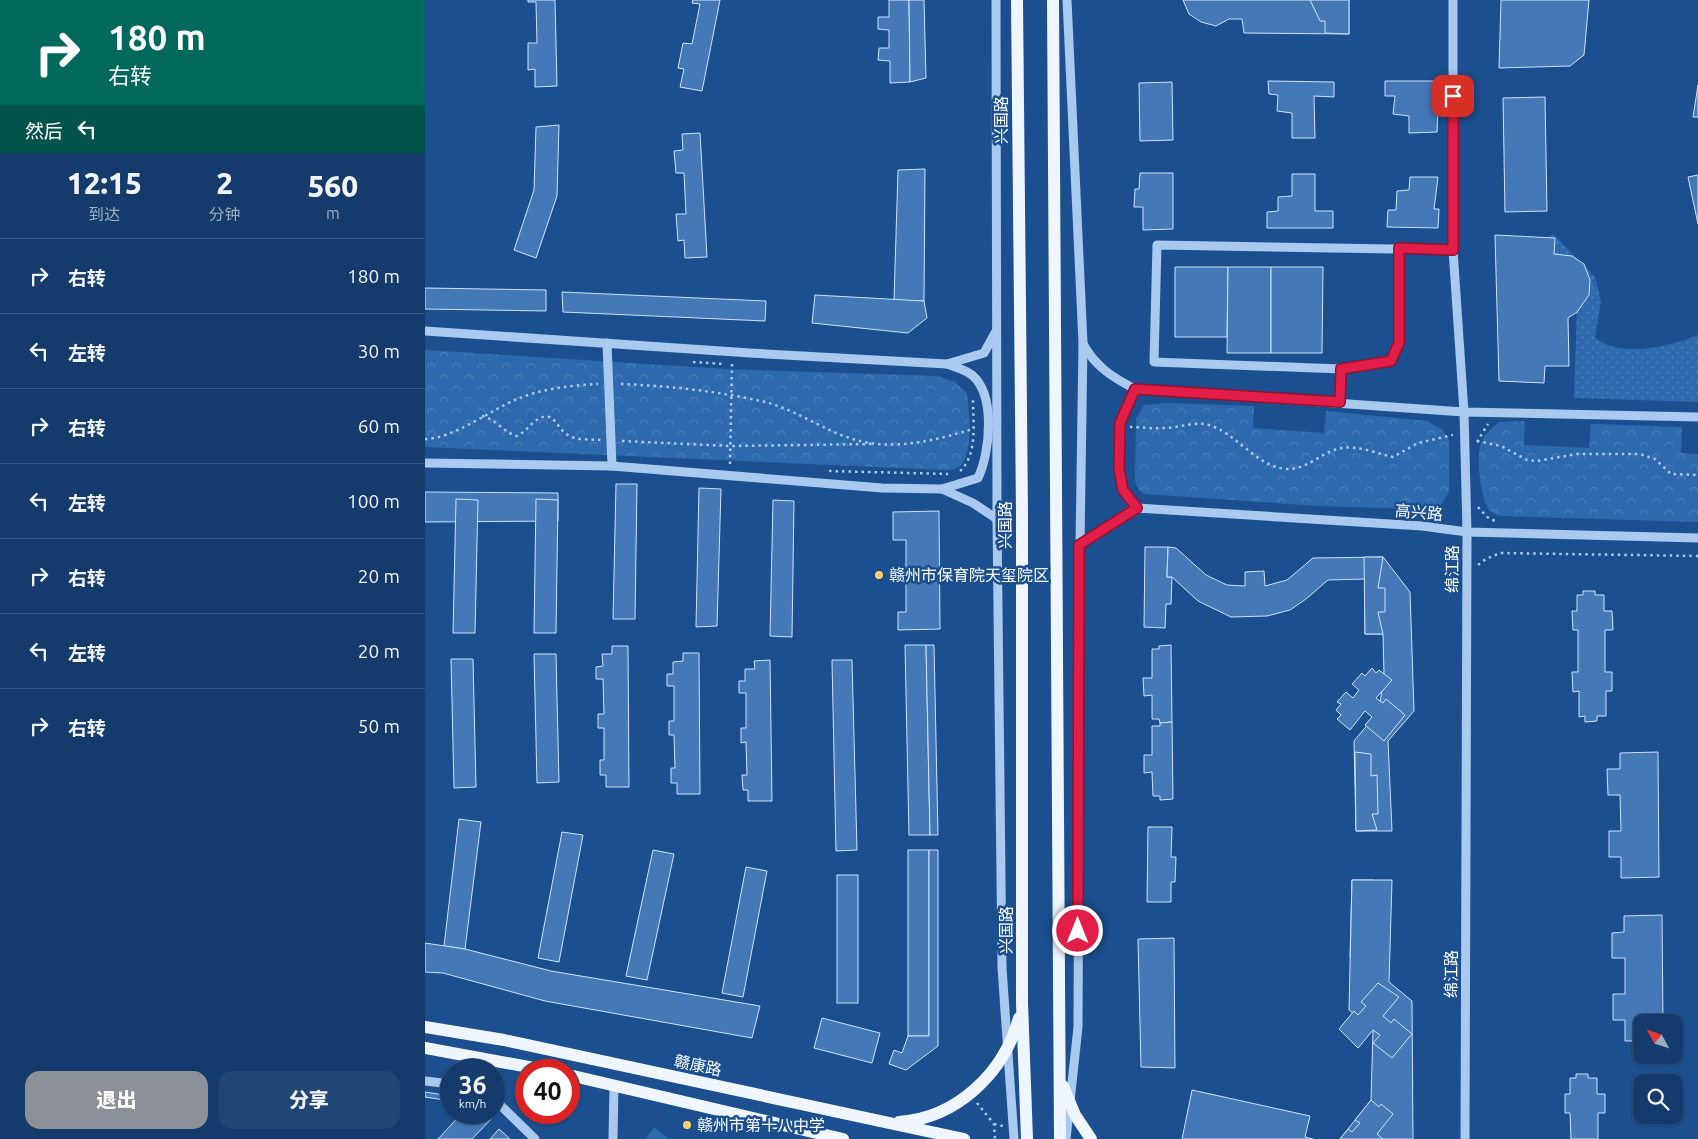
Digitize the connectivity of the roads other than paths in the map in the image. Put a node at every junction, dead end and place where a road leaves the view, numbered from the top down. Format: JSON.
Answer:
{"nodes":[{"id":1,"x":996,"y":0,"type":"edge"},
{"id":2,"x":1017,"y":0,"type":"edge"},
{"id":3,"x":1053,"y":0,"type":"edge"},
{"id":4,"x":1067,"y":0,"type":"edge"},
{"id":5,"x":1453,"y":0,"type":"edge"},
{"id":6,"x":1399,"y":248,"type":"junction"},
{"id":7,"x":1453,"y":250,"type":"junction"},
{"id":8,"x":425,"y":331,"type":"edge"},
{"id":9,"x":997,"y":331,"type":"junction"},
{"id":10,"x":607,"y":343,"type":"junction"},
{"id":11,"x":1083,"y":343,"type":"junction"},
{"id":12,"x":947,"y":364,"type":"junction"},
{"id":13,"x":1341,"y":369,"type":"junction"},
{"id":14,"x":1135,"y":389,"type":"junction"},
{"id":15,"x":1340,"y":402,"type":"junction"},
{"id":16,"x":1464,"y":412,"type":"junction"},
{"id":17,"x":1698,"y":417,"type":"edge"},
{"id":18,"x":425,"y":463,"type":"edge"},
{"id":19,"x":612,"y":466,"type":"junction"},
{"id":20,"x":942,"y":489,"type":"junction"},
{"id":21,"x":1137,"y":508,"type":"junction"},
{"id":22,"x":997,"y":519,"type":"junction"},
{"id":23,"x":1467,"y":532,"type":"junction"},
{"id":24,"x":1698,"y":538,"type":"edge"},
{"id":25,"x":1079,"y":545,"type":"junction"},
{"id":26,"x":1022,"y":1003,"type":"junction"},
{"id":27,"x":425,"y":1028,"type":"edge"},
{"id":28,"x":1009,"y":1047,"type":"junction"},
{"id":29,"x":425,"y":1048,"type":"edge"},
{"id":30,"x":1058,"y":1048,"type":"junction"},
{"id":31,"x":515,"y":1064,"type":"edge"},
{"id":32,"x":580,"y":1077,"type":"edge"},
{"id":33,"x":425,"y":1081,"type":"edge"},
{"id":34,"x":440,"y":1083,"type":"edge"},
{"id":35,"x":614,"y":1085,"type":"junction"},
{"id":36,"x":1069,"y":1103,"type":"junction"},
{"id":37,"x":505,"y":1110,"type":"edge"},
{"id":38,"x":886,"y":1123,"type":"junction"},
{"id":39,"x":535,"y":1139,"type":"edge"},
{"id":40,"x":613,"y":1139,"type":"edge"},
{"id":41,"x":843,"y":1139,"type":"edge"},
{"id":42,"x":964,"y":1139,"type":"edge"},
{"id":43,"x":1014,"y":1139,"type":"edge"},
{"id":44,"x":1027,"y":1139,"type":"edge"},
{"id":45,"x":1061,"y":1139,"type":"edge"},
{"id":46,"x":1066,"y":1139,"type":"edge"},
{"id":47,"x":1091,"y":1139,"type":"edge"},
{"id":48,"x":1465,"y":1139,"type":"edge"}],
"edges":[{"from":1,"to":9,"type":"street"},
{"from":2,"to":26,"type":"main road","name":"兴国路"},
{"from":3,"to":30,"type":"main road"},
{"from":4,"to":11,"type":"street"},
{"from":5,"to":7,"type":"street","name":"绵江路"},
{"from":6,"to":7,"type":"street"},
{"from":6,"to":13,"type":"street"},
{"from":6,"to":13,"type":"street"},
{"from":7,"to":16,"type":"street","name":"绵江路"},
{"from":8,"to":10,"type":"street"},
{"from":9,"to":12,"type":"street"},
{"from":9,"to":22,"type":"street"},
{"from":10,"to":12,"type":"street"},
{"from":10,"to":19,"type":"street"},
{"from":11,"to":14,"type":"street"},
{"from":11,"to":25,"type":"street"},
{"from":12,"to":20,"type":"street"},
{"from":13,"to":15,"type":"street"},
{"from":14,"to":15,"type":"street"},
{"from":14,"to":21,"type":"street"},
{"from":15,"to":16,"type":"street"},
{"from":16,"to":17,"type":"street"},
{"from":16,"to":23,"type":"street","name":"绵江路"},
{"from":18,"to":19,"type":"street"},
{"from":19,"to":20,"type":"street"},
{"from":20,"to":22,"type":"street"},
{"from":21,"to":23,"type":"street","name":"高兴路"},
{"from":21,"to":25,"type":"street"},
{"from":22,"to":28,"type":"street"},
{"from":23,"to":24,"type":"street","name":"高兴路"},
{"from":23,"to":48,"type":"street","name":"绵江路"},
{"from":25,"to":36,"type":"street"},
{"from":26,"to":28,"type":"main road"},
{"from":26,"to":44,"type":"main road","name":"兴国路"},
{"from":27,"to":38,"type":"main road","name":"赣康路"},
{"from":28,"to":38,"type":"main road"},
{"from":28,"to":43,"type":"street"},
{"from":29,"to":31,"type":"main road"},
{"from":30,"to":36,"type":"main road"},
{"from":30,"to":45,"type":"main road"},
{"from":32,"to":35,"type":"main road"},
{"from":33,"to":34,"type":"street"},
{"from":35,"to":40,"type":"street"},
{"from":35,"to":41,"type":"main road"},
{"from":36,"to":46,"type":"street"},
{"from":36,"to":47,"type":"main road"},
{"from":37,"to":39,"type":"street"},
{"from":38,"to":42,"type":"main road","name":"赣康路"}]}
